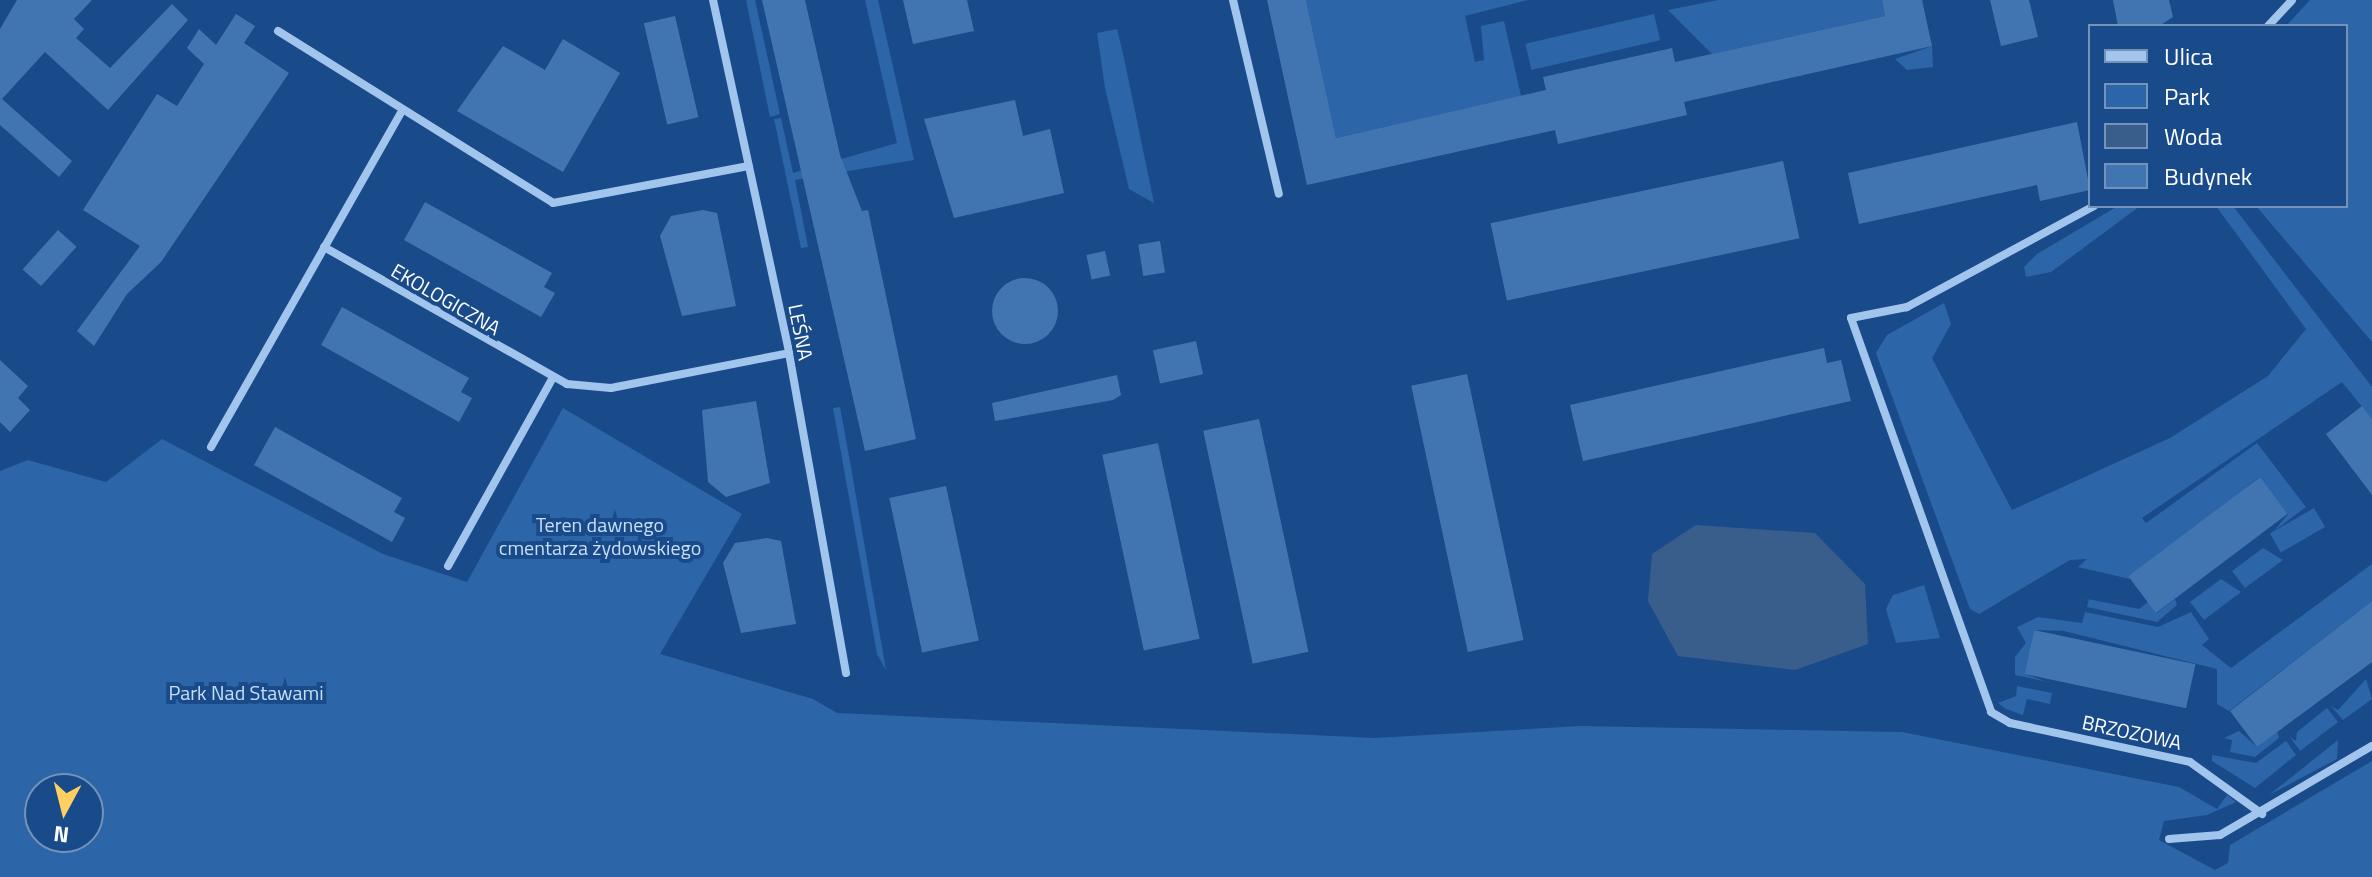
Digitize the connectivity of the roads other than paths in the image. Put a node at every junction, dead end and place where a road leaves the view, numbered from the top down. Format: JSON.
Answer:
{"nodes":[{"id":1,"x":713,"y":0,"type":"edge"},
{"id":2,"x":1233,"y":0,"type":"edge"},
{"id":3,"x":2292,"y":0,"type":"edge"},
{"id":4,"x":2270,"y":24,"type":"edge"},
{"id":5,"x":278,"y":31,"type":"dead end"},
{"id":6,"x":401,"y":113,"type":"junction"},
{"id":7,"x":749,"y":166,"type":"junction"},
{"id":8,"x":1279,"y":194,"type":"dead end"},
{"id":9,"x":2090,"y":208,"type":"edge"},
{"id":10,"x":324,"y":247,"type":"junction"},
{"id":11,"x":789,"y":353,"type":"junction"},
{"id":12,"x":552,"y":379,"type":"junction"},
{"id":13,"x":211,"y":447,"type":"dead end"},
{"id":14,"x":448,"y":566,"type":"dead end"},
{"id":15,"x":846,"y":673,"type":"dead end"},
{"id":16,"x":2372,"y":746,"type":"edge"},
{"id":17,"x":2262,"y":814,"type":"junction"},
{"id":18,"x":2169,"y":839,"type":"dead end"}],
"edges":[{"from":1,"to":7,"type":"street","name":"LEŚNA"},
{"from":2,"to":8,"type":"street"},
{"from":3,"to":4,"type":"street"},
{"from":5,"to":6,"type":"street"},
{"from":6,"to":7,"type":"street"},
{"from":6,"to":10,"type":"street"},
{"from":7,"to":11,"type":"street","name":"LEŚNA"},
{"from":9,"to":17,"type":"street","name":"BRZOZOWA"},
{"from":10,"to":12,"type":"street","name":"EKOLOGICZNA"},
{"from":10,"to":13,"type":"street"},
{"from":11,"to":12,"type":"street","name":"EKOLOGICZNA"},
{"from":11,"to":15,"type":"street","name":"LEŚNA"},
{"from":12,"to":14,"type":"street"},
{"from":16,"to":17,"type":"street"},
{"from":17,"to":18,"type":"street"}]}
